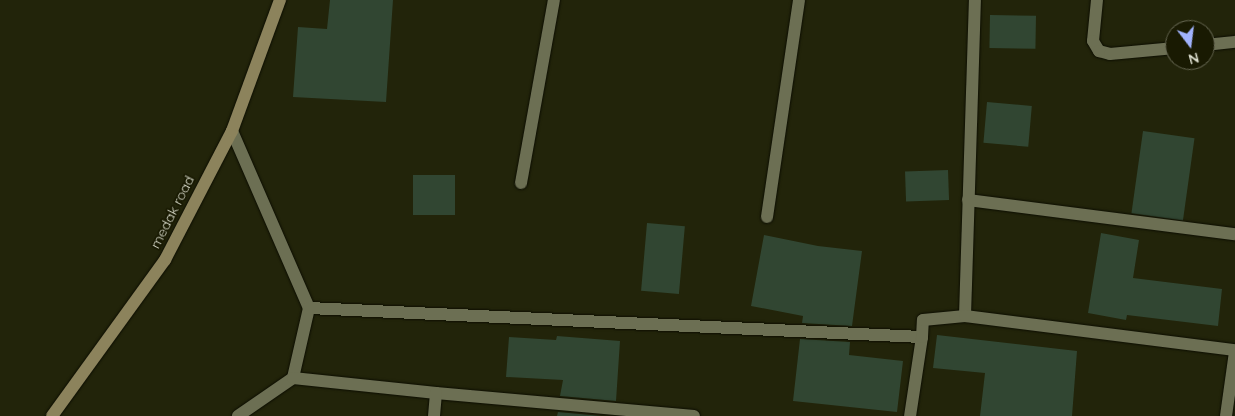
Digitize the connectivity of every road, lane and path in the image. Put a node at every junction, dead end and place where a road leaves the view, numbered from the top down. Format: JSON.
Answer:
{"nodes":[{"id":1,"x":280,"y":0,"type":"edge"},
{"id":2,"x":554,"y":0,"type":"edge"},
{"id":3,"x":799,"y":0,"type":"edge"},
{"id":4,"x":975,"y":0,"type":"edge"},
{"id":5,"x":1097,"y":0,"type":"edge"},
{"id":6,"x":1235,"y":42,"type":"edge"},
{"id":7,"x":1215,"y":44,"type":"edge"},
{"id":8,"x":1165,"y":49,"type":"edge"},
{"id":9,"x":232,"y":130,"type":"junction"},
{"id":10,"x":521,"y":183,"type":"dead end"},
{"id":11,"x":968,"y":200,"type":"junction"},
{"id":12,"x":767,"y":217,"type":"dead end"},
{"id":13,"x":1235,"y":234,"type":"edge"},
{"id":14,"x":309,"y":308,"type":"junction"},
{"id":15,"x":964,"y":316,"type":"junction"},
{"id":16,"x":922,"y":337,"type":"junction"},
{"id":17,"x":1235,"y":351,"type":"edge"},
{"id":18,"x":293,"y":378,"type":"junction"},
{"id":19,"x":436,"y":394,"type":"junction"},
{"id":20,"x":52,"y":416,"type":"edge"},
{"id":21,"x":238,"y":416,"type":"edge"},
{"id":22,"x":434,"y":416,"type":"edge"},
{"id":23,"x":694,"y":416,"type":"edge"},
{"id":24,"x":910,"y":416,"type":"edge"},
{"id":25,"x":1226,"y":416,"type":"edge"}],
"edges":[{"from":1,"to":9,"type":"street","name":"medak road"},
{"from":2,"to":10,"type":"street"},
{"from":3,"to":12,"type":"street"},
{"from":4,"to":11,"type":"street"},
{"from":5,"to":8,"type":"street"},
{"from":6,"to":7,"type":"street"},
{"from":9,"to":14,"type":"street"},
{"from":9,"to":20,"type":"street","name":"medak road"},
{"from":11,"to":13,"type":"street"},
{"from":11,"to":15,"type":"street"},
{"from":14,"to":16,"type":"street"},
{"from":14,"to":18,"type":"street"},
{"from":15,"to":16,"type":"street"},
{"from":15,"to":17,"type":"street"},
{"from":16,"to":24,"type":"street"},
{"from":17,"to":25,"type":"street"},
{"from":18,"to":19,"type":"street"},
{"from":18,"to":21,"type":"street"},
{"from":19,"to":22,"type":"street"},
{"from":19,"to":23,"type":"street"}]}
